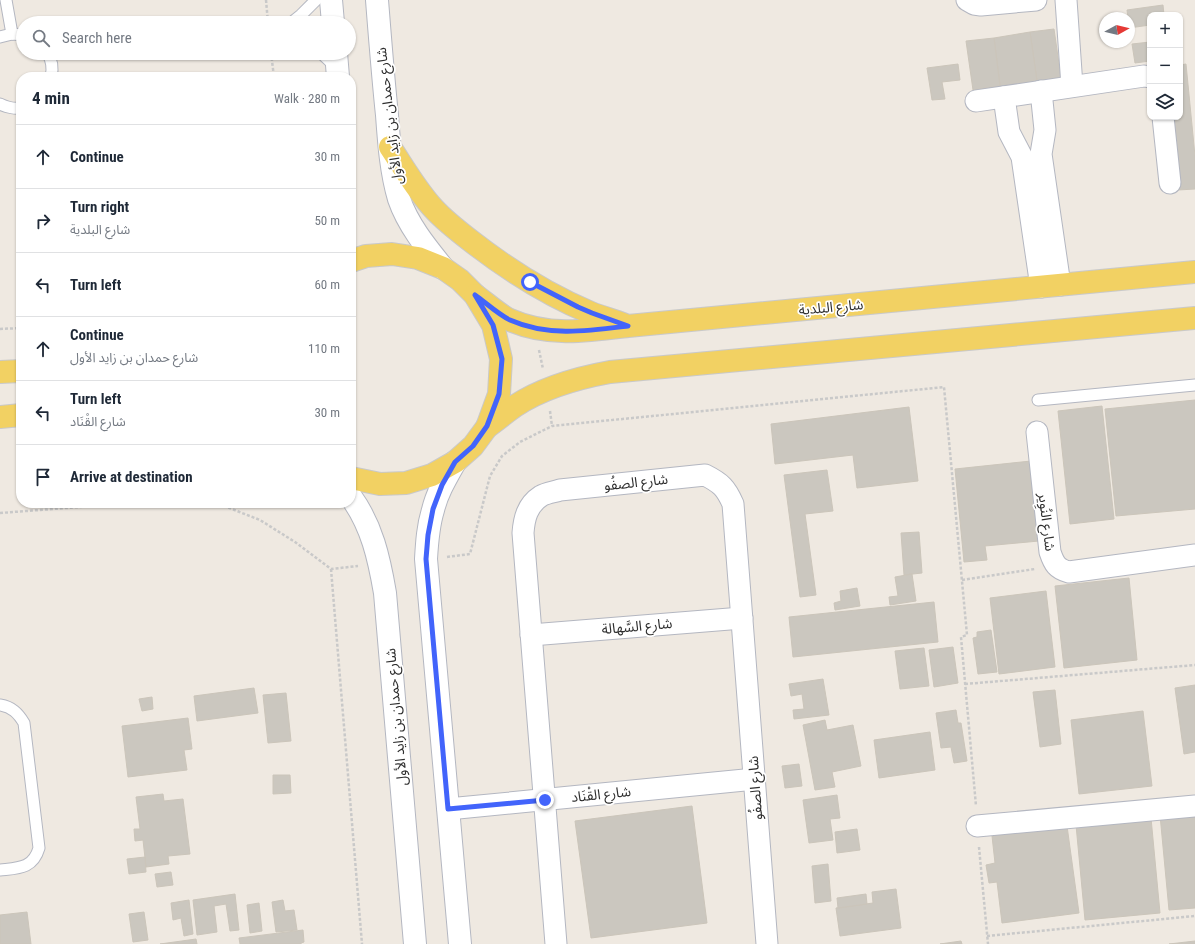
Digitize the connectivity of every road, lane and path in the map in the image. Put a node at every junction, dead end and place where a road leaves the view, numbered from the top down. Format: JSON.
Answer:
{"nodes":[{"id":1,"x":6,"y":0,"type":"edge"},
{"id":2,"x":266,"y":0,"type":"edge"},
{"id":3,"x":316,"y":0,"type":"edge"},
{"id":4,"x":331,"y":0,"type":"edge"},
{"id":5,"x":377,"y":0,"type":"edge"},
{"id":6,"x":967,"y":0,"type":"edge"},
{"id":7,"x":1036,"y":0,"type":"edge"},
{"id":8,"x":1066,"y":0,"type":"edge"},
{"id":9,"x":267,"y":16,"type":"edge"},
{"id":10,"x":300,"y":16,"type":"edge"},
{"id":11,"x":332,"y":16,"type":"edge"},
{"id":12,"x":16,"y":28,"type":"edge"},
{"id":13,"x":16,"y":34,"type":"edge"},
{"id":14,"x":0,"y":37,"type":"edge"},
{"id":15,"x":51,"y":60,"type":"edge"},
{"id":16,"x":272,"y":60,"type":"edge"},
{"id":17,"x":52,"y":72,"type":"edge"},
{"id":18,"x":273,"y":72,"type":"edge"},
{"id":19,"x":1147,"y":76,"type":"edge"},
{"id":20,"x":1072,"y":86,"type":"junction"},
{"id":21,"x":1041,"y":91,"type":"junction"},
{"id":22,"x":1004,"y":97,"type":"junction"},
{"id":23,"x":976,"y":101,"type":"dead end"},
{"id":24,"x":1,"y":106,"type":"edge"},
{"id":25,"x":16,"y":108,"type":"edge"},
{"id":26,"x":1163,"y":120,"type":"edge"},
{"id":27,"x":390,"y":147,"type":"junction"},
{"id":28,"x":1170,"y":183,"type":"dead end"},
{"id":29,"x":356,"y":259,"type":"edge"},
{"id":30,"x":442,"y":268,"type":"junction"},
{"id":31,"x":1195,"y":272,"type":"edge"},
{"id":32,"x":1051,"y":286,"type":"junction"},
{"id":33,"x":475,"y":295,"type":"junction"},
{"id":34,"x":1195,"y":318,"type":"edge"},
{"id":35,"x":628,"y":326,"type":"junction"},
{"id":36,"x":16,"y":328,"type":"edge"},
{"id":37,"x":0,"y":329,"type":"edge"},
{"id":38,"x":16,"y":371,"type":"edge"},
{"id":39,"x":0,"y":372,"type":"edge"},
{"id":40,"x":1195,"y":385,"type":"edge"},
{"id":41,"x":944,"y":387,"type":"dead end"},
{"id":42,"x":1038,"y":400,"type":"dead end"},
{"id":43,"x":16,"y":415,"type":"edge"},
{"id":44,"x":0,"y":417,"type":"edge"},
{"id":45,"x":487,"y":426,"type":"junction"},
{"id":46,"x":1037,"y":432,"type":"dead end"},
{"id":47,"x":455,"y":462,"type":"junction"},
{"id":48,"x":356,"y":479,"type":"edge"},
{"id":49,"x":356,"y":504,"type":"edge"},
{"id":50,"x":59,"y":508,"type":"edge"},
{"id":51,"x":0,"y":513,"type":"edge"},
{"id":52,"x":1195,"y":555,"type":"edge"},
{"id":53,"x":1057,"y":566,"type":"junction"},
{"id":54,"x":332,"y":569,"type":"dead end"},
{"id":55,"x":962,"y":580,"type":"junction"},
{"id":56,"x":742,"y":618,"type":"junction"},
{"id":57,"x":531,"y":635,"type":"junction"},
{"id":58,"x":1195,"y":665,"type":"edge"},
{"id":59,"x":965,"y":684,"type":"junction"},
{"id":60,"x":0,"y":705,"type":"edge"},
{"id":61,"x":755,"y":779,"type":"junction"},
{"id":62,"x":545,"y":800,"type":"junction"},
{"id":63,"x":1195,"y":806,"type":"edge"},
{"id":64,"x":448,"y":809,"type":"junction"},
{"id":65,"x":977,"y":826,"type":"junction"},
{"id":66,"x":0,"y":870,"type":"edge"},
{"id":67,"x":1195,"y":916,"type":"edge"},
{"id":68,"x":987,"y":936,"type":"junction"},
{"id":69,"x":362,"y":944,"type":"edge"},
{"id":70,"x":415,"y":944,"type":"edge"},
{"id":71,"x":460,"y":944,"type":"edge"},
{"id":72,"x":556,"y":944,"type":"edge"},
{"id":73,"x":767,"y":944,"type":"edge"},
{"id":74,"x":988,"y":944,"type":"edge"}],
"edges":[{"from":1,"to":12,"type":"lane"},
{"from":2,"to":9,"type":"path"},
{"from":3,"to":10,"type":"lane"},
{"from":4,"to":11,"type":"main road"},
{"from":5,"to":27,"type":"main road","name":"شارع حمدان بن زايد الأول"},
{"from":6,"to":7,"type":"street"},
{"from":8,"to":20,"type":"street"},
{"from":13,"to":14,"type":"lane"},
{"from":15,"to":17,"type":"lane"},
{"from":16,"to":18,"type":"path"},
{"from":19,"to":20,"type":"street"},
{"from":20,"to":21,"type":"street"},
{"from":21,"to":22,"type":"street"},
{"from":21,"to":32,"type":"street"},
{"from":22,"to":23,"type":"street"},
{"from":22,"to":32,"type":"street"},
{"from":24,"to":25,"type":"lane"},
{"from":26,"to":28,"type":"street"},
{"from":27,"to":30,"type":"main road","name":"شارع حمدان بن زايد الأول"},
{"from":27,"to":35,"type":"main road"},
{"from":29,"to":30,"type":"main road"},
{"from":30,"to":33,"type":"main road"},
{"from":31,"to":32,"type":"main road","name":"شارع البلدية"},
{"from":32,"to":35,"type":"main road","name":"شارع البلدية"},
{"from":33,"to":35,"type":"main road","name":"شارع البلدية"},
{"from":33,"to":45,"type":"main road"},
{"from":34,"to":45,"type":"main road"},
{"from":36,"to":37,"type":"path"},
{"from":38,"to":39,"type":"main road"},
{"from":40,"to":42,"type":"lane"},
{"from":41,"to":55,"type":"path"},
{"from":43,"to":44,"type":"main road"},
{"from":45,"to":47,"type":"main road"},
{"from":46,"to":53,"type":"street","name":"شارع النُوِير"},
{"from":47,"to":48,"type":"main road"},
{"from":47,"to":64,"type":"main road"},
{"from":49,"to":70,"type":"main road","name":"شارع حمدان بن زايد الأول"},
{"from":50,"to":51,"type":"path"},
{"from":52,"to":53,"type":"street","name":"شارع النُوِير"},
{"from":53,"to":55,"type":"path"},
{"from":54,"to":69,"type":"path"},
{"from":55,"to":59,"type":"path"},
{"from":56,"to":57,"type":"street","name":"شارع السَّهالة"},
{"from":56,"to":57,"type":"street","name":"شارع الصفُو"},
{"from":56,"to":61,"type":"street","name":"شارع الصفُو"},
{"from":57,"to":62,"type":"street","name":"شارع الصفُو"},
{"from":58,"to":59,"type":"path"},
{"from":59,"to":65,"type":"path"},
{"from":60,"to":66,"type":"lane"},
{"from":61,"to":62,"type":"street","name":"شارع القْنَاد"},
{"from":61,"to":73,"type":"street","name":"شارع الصفُو"},
{"from":62,"to":64,"type":"street","name":"شارع القْنَاد"},
{"from":62,"to":72,"type":"street","name":"شارع الصفُو"},
{"from":63,"to":65,"type":"street"},
{"from":64,"to":71,"type":"main road"},
{"from":65,"to":68,"type":"path"},
{"from":67,"to":68,"type":"path"},
{"from":68,"to":74,"type":"path"}]}
